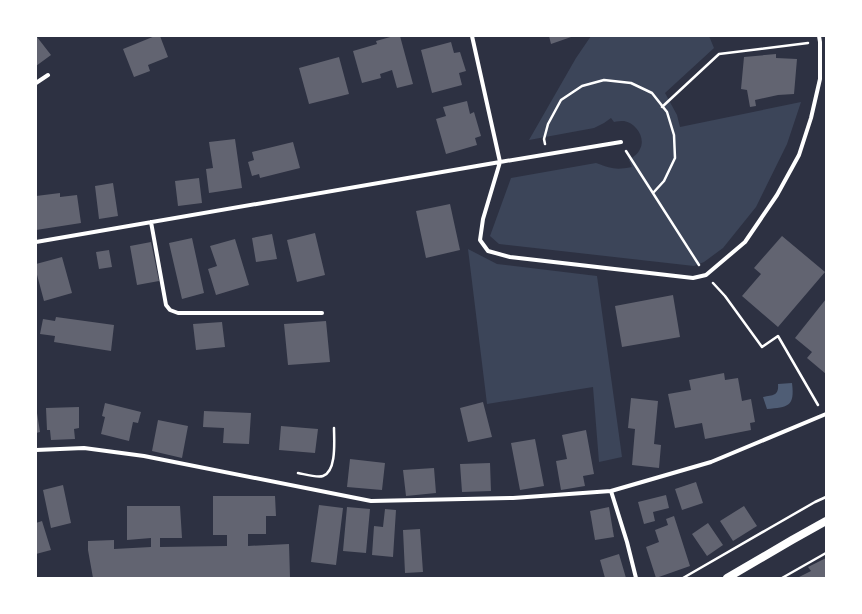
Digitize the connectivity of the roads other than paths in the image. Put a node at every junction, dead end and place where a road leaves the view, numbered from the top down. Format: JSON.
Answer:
{"nodes":[{"id":1,"x":472,"y":36,"type":"edge"},
{"id":2,"x":818,"y":36,"type":"edge"},
{"id":3,"x":48,"y":75,"type":"dead end"},
{"id":4,"x":36,"y":83,"type":"edge"},
{"id":5,"x":621,"y":142,"type":"road end"},
{"id":6,"x":500,"y":162,"type":"junction"},
{"id":7,"x":150,"y":222,"type":"junction"},
{"id":8,"x":36,"y":242,"type":"edge"},
{"id":9,"x":322,"y":313,"type":"dead end"},
{"id":10,"x":826,"y":414,"type":"edge"},
{"id":11,"x":36,"y":450,"type":"edge"},
{"id":12,"x":611,"y":491,"type":"junction"},
{"id":13,"x":826,"y":521,"type":"edge"},
{"id":14,"x":636,"y":578,"type":"edge"},
{"id":15,"x":727,"y":578,"type":"edge"}],
"edges":[{"from":1,"to":6,"type":"street"},
{"from":2,"to":6,"type":"street"},
{"from":3,"to":4,"type":"street"},
{"from":5,"to":6,"type":"street"},
{"from":6,"to":7,"type":"street"},
{"from":7,"to":8,"type":"street"},
{"from":7,"to":9,"type":"street"},
{"from":10,"to":12,"type":"street"},
{"from":11,"to":12,"type":"street"},
{"from":12,"to":14,"type":"street"},
{"from":13,"to":15,"type":"main road"}]}
